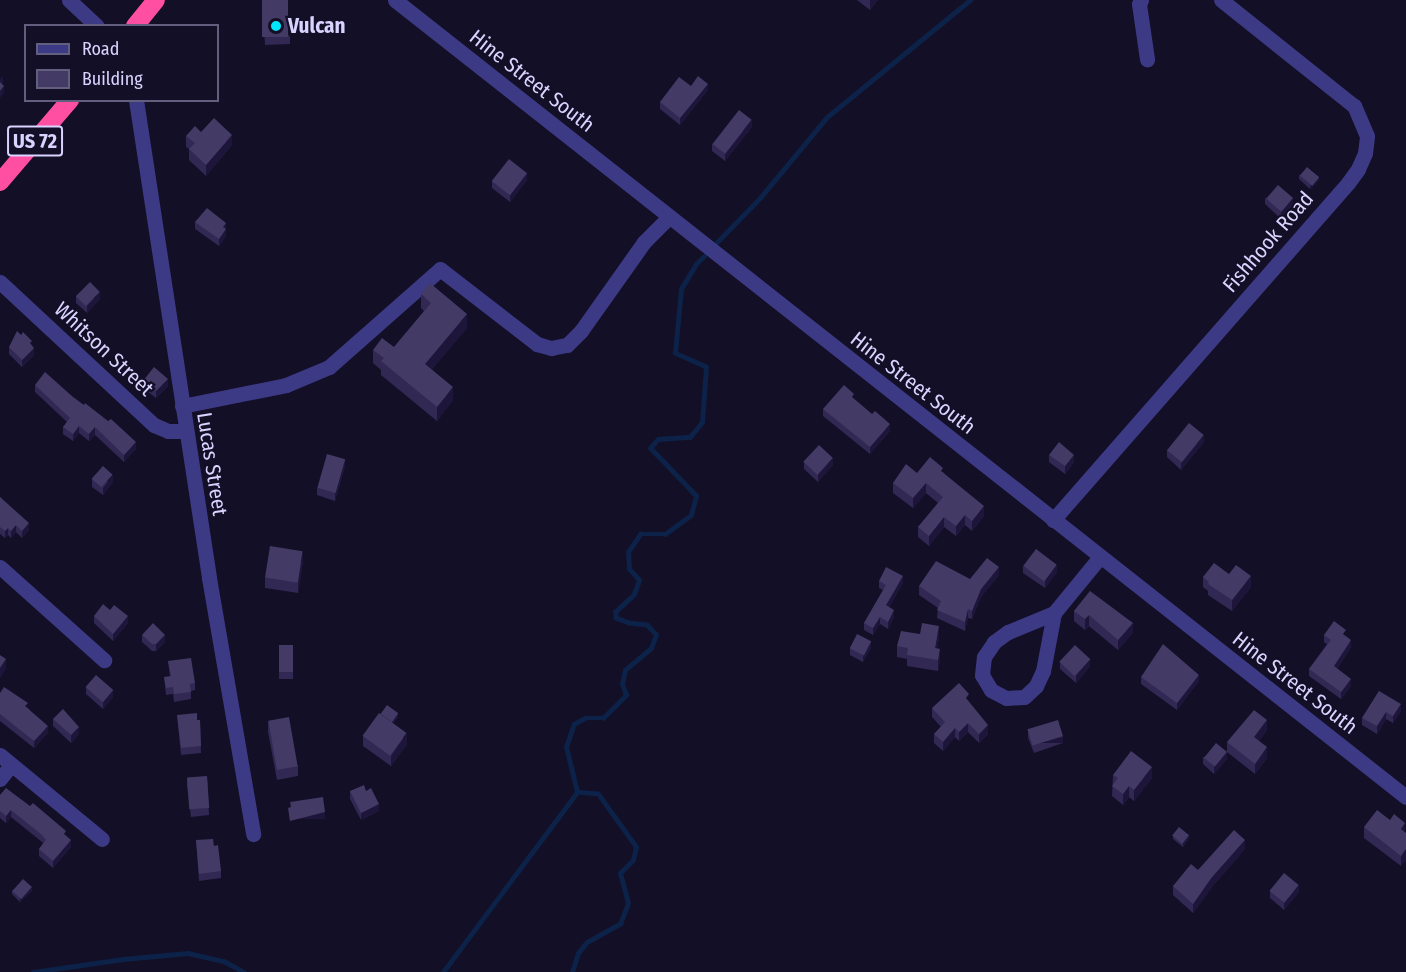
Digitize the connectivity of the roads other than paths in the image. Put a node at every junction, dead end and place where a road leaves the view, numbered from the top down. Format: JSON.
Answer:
{"nodes":[{"id":1,"x":69,"y":0,"type":"edge"},
{"id":2,"x":156,"y":0,"type":"edge"},
{"id":3,"x":394,"y":0,"type":"edge"},
{"id":4,"x":1141,"y":0,"type":"edge"},
{"id":5,"x":1221,"y":0,"type":"edge"},
{"id":6,"x":95,"y":24,"type":"edge"},
{"id":7,"x":137,"y":24,"type":"edge"},
{"id":8,"x":1147,"y":58,"type":"dead end"},
{"id":9,"x":68,"y":102,"type":"edge"},
{"id":10,"x":136,"y":102,"type":"edge"},
{"id":11,"x":0,"y":182,"type":"edge"},
{"id":12,"x":669,"y":217,"type":"junction"},
{"id":13,"x":0,"y":282,"type":"edge"},
{"id":14,"x":183,"y":406,"type":"junction"},
{"id":15,"x":186,"y":431,"type":"junction"},
{"id":16,"x":1053,"y":520,"type":"junction"},
{"id":17,"x":1100,"y":557,"type":"junction"},
{"id":18,"x":0,"y":567,"type":"edge"},
{"id":19,"x":1054,"y":613,"type":"junction"},
{"id":20,"x":104,"y":660,"type":"dead end"},
{"id":21,"x":5,"y":760,"type":"edge"},
{"id":22,"x":0,"y":779,"type":"edge"},
{"id":23,"x":1406,"y":797,"type":"edge"},
{"id":24,"x":253,"y":834,"type":"dead end"},
{"id":25,"x":102,"y":839,"type":"dead end"}],
"edges":[{"from":1,"to":6,"type":"street"},
{"from":2,"to":7,"type":"highway"},
{"from":3,"to":12,"type":"street","name":"Hine Street South"},
{"from":4,"to":8,"type":"street"},
{"from":5,"to":16,"type":"street","name":"Fishhook Road"},
{"from":9,"to":11,"type":"highway","number":"US 72"},
{"from":10,"to":14,"type":"street","name":"Lucas Street"},
{"from":12,"to":14,"type":"street"},
{"from":12,"to":16,"type":"street","name":"Hine Street South"},
{"from":13,"to":15,"type":"street","name":"Whitson Street"},
{"from":14,"to":15,"type":"street","name":"Lucas Street"},
{"from":15,"to":24,"type":"street","name":"Lucas Street"},
{"from":16,"to":17,"type":"street","name":"Hine Street South"},
{"from":17,"to":19,"type":"street"},
{"from":17,"to":23,"type":"street","name":"Hine Street South"},
{"from":18,"to":20,"type":"street"},
{"from":19,"to":19,"type":"street"},
{"from":21,"to":22,"type":"street"},
{"from":21,"to":25,"type":"street"}]}
